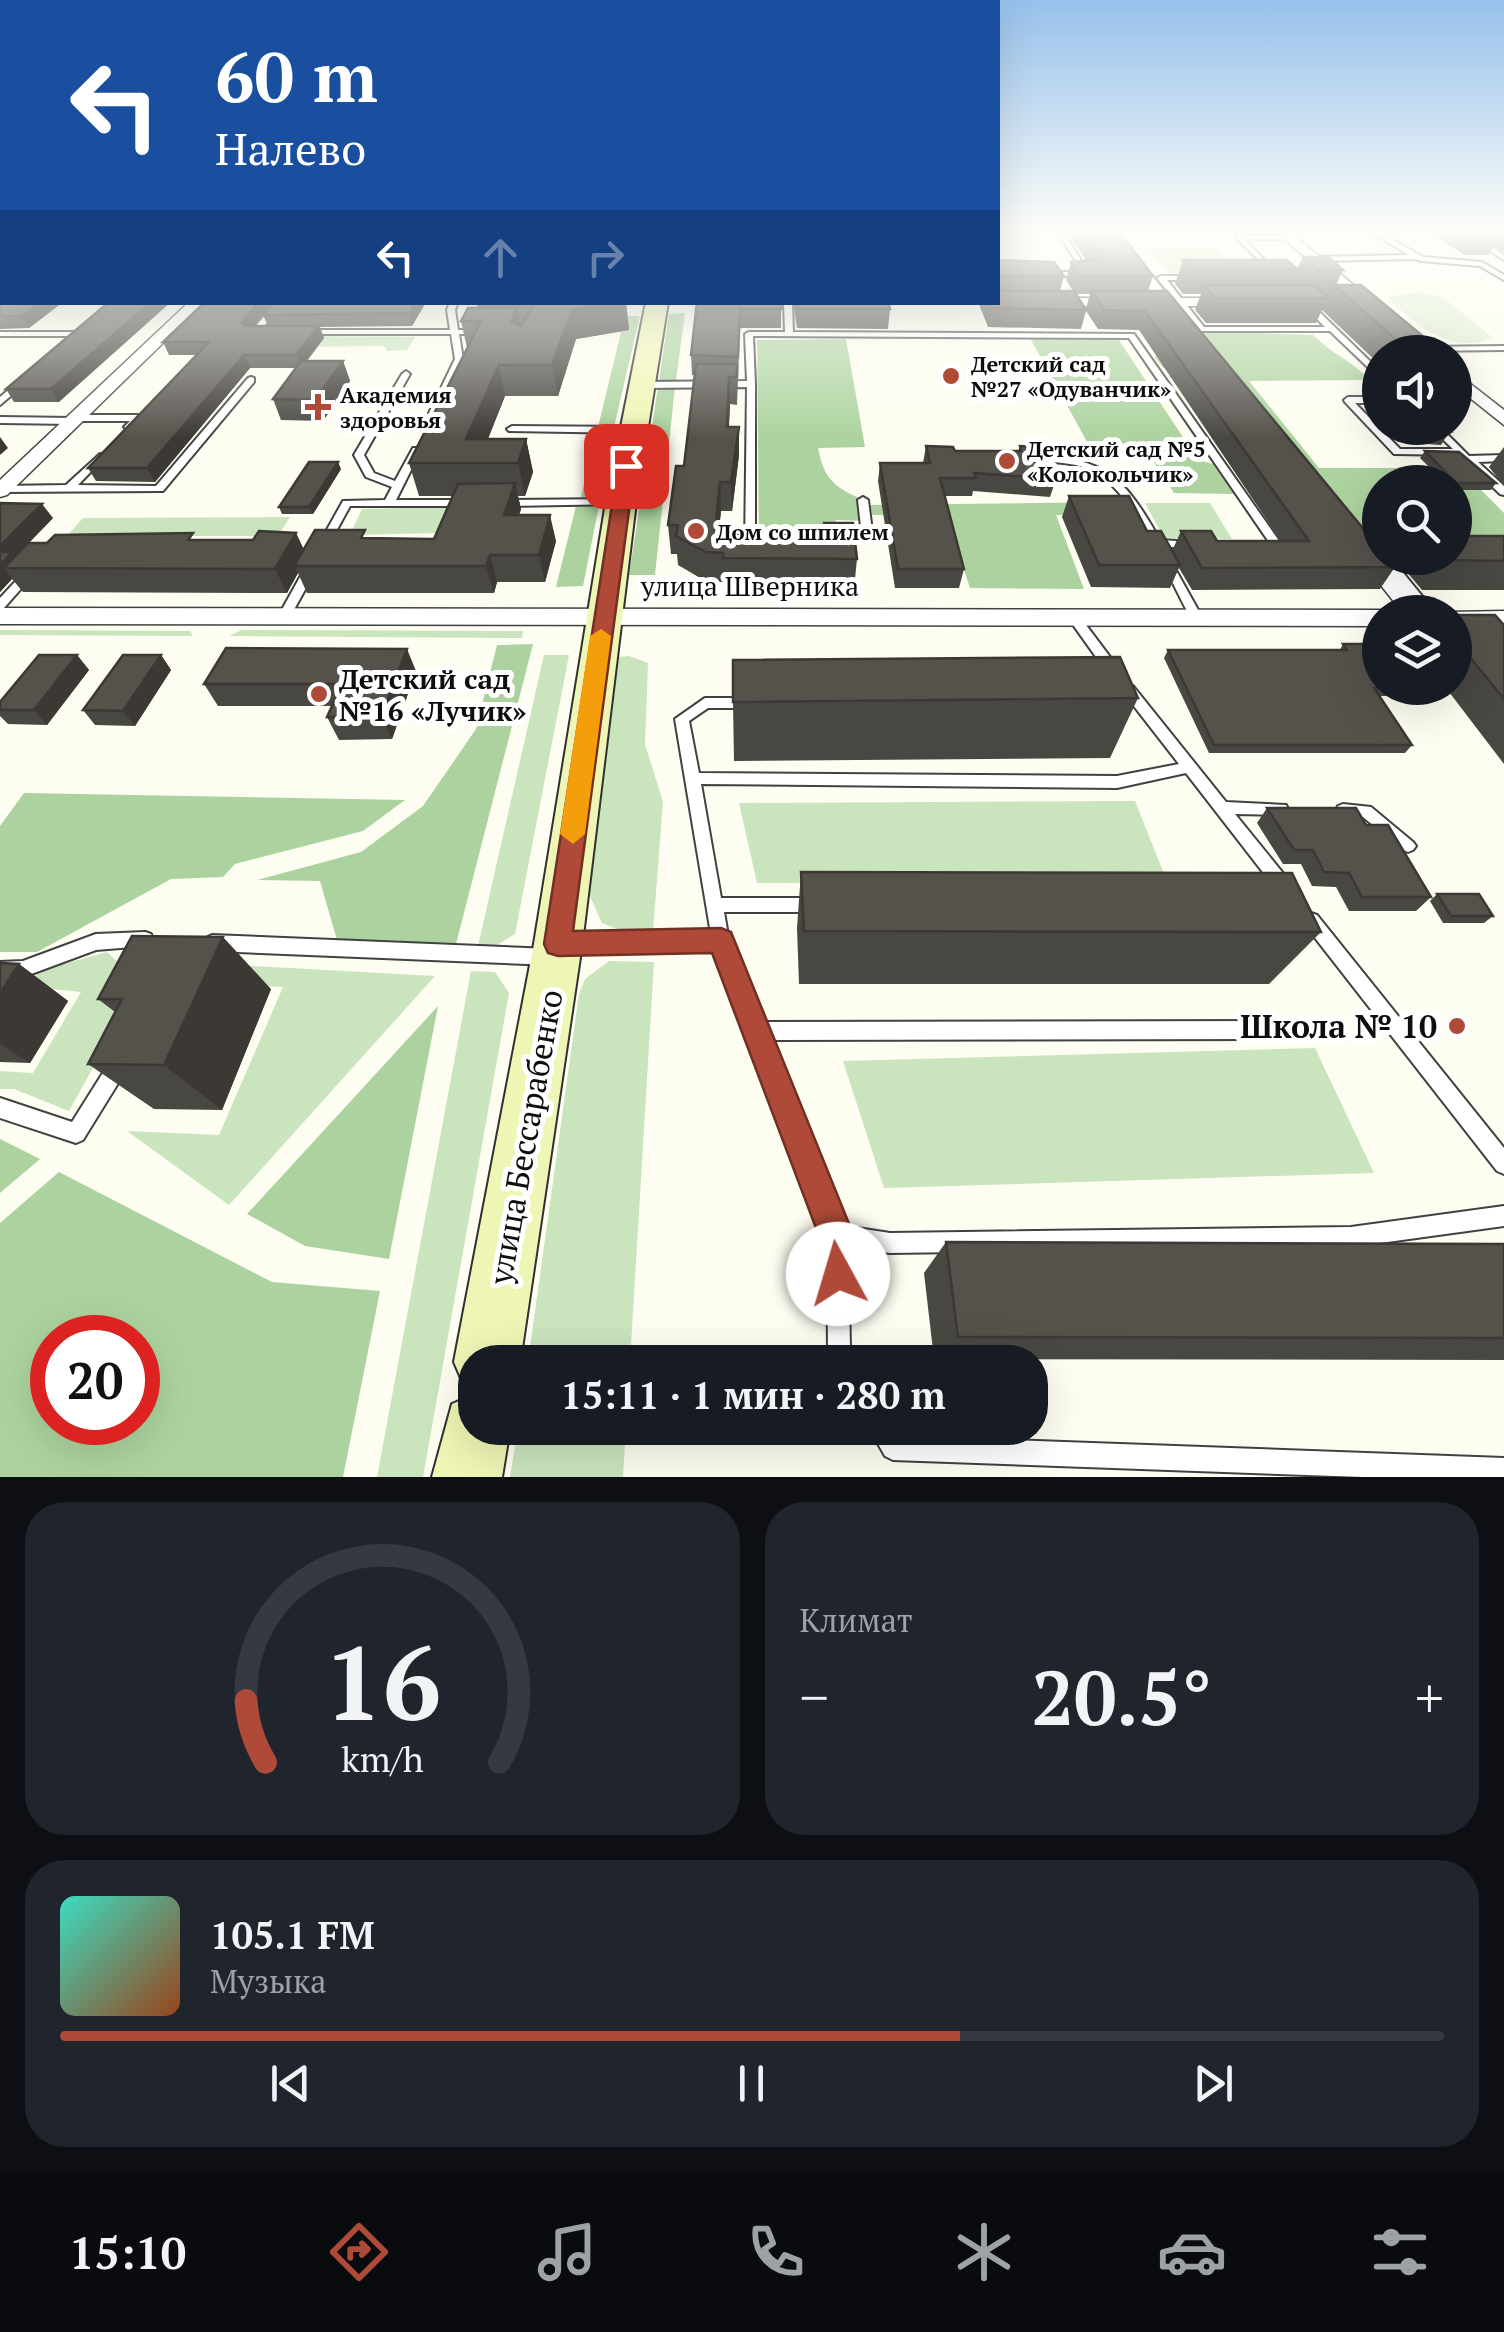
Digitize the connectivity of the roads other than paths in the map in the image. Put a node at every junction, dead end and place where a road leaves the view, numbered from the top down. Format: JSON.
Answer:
{"nodes":[{"id":1,"x":1297,"y":301,"type":"edge"},
{"id":2,"x":1341,"y":301,"type":"edge"},
{"id":3,"x":1000,"y":302,"type":"edge"},
{"id":4,"x":1173,"y":302,"type":"junction"},
{"id":5,"x":1251,"y":302,"type":"edge"},
{"id":6,"x":1366,"y":302,"type":"joint"},
{"id":7,"x":195,"y":305,"type":"edge"},
{"id":8,"x":278,"y":305,"type":"edge"},
{"id":9,"x":454,"y":305,"type":"edge"},
{"id":10,"x":656,"y":305,"type":"edge"},
{"id":11,"x":788,"y":305,"type":"edge"},
{"id":12,"x":1086,"y":324,"type":"edge"},
{"id":13,"x":1332,"y":329,"type":"junction"},
{"id":14,"x":274,"y":332,"type":"edge"},
{"id":15,"x":294,"y":332,"type":"edge"},
{"id":16,"x":454,"y":332,"type":"junction"},
{"id":17,"x":484,"y":332,"type":"edge"},
{"id":18,"x":0,"y":334,"type":"edge"},
{"id":19,"x":789,"y":334,"type":"junction"},
{"id":20,"x":1405,"y":335,"type":"edge"},
{"id":21,"x":1093,"y":336,"type":"junction"},
{"id":22,"x":1504,"y":348,"type":"edge"},
{"id":23,"x":1472,"y":349,"type":"edge"},
{"id":24,"x":1204,"y":350,"type":"edge"},
{"id":25,"x":57,"y":354,"type":"edge"},
{"id":26,"x":1362,"y":358,"type":"edge"},
{"id":27,"x":37,"y":371,"type":"edge"},
{"id":28,"x":406,"y":374,"type":"dead end"},
{"id":29,"x":251,"y":380,"type":"dead end"},
{"id":30,"x":751,"y":384,"type":"junction"},
{"id":31,"x":641,"y":385,"type":"junction"},
{"id":32,"x":1472,"y":395,"type":"edge"},
{"id":33,"x":1362,"y":400,"type":"edge"},
{"id":34,"x":0,"y":402,"type":"edge"},
{"id":35,"x":1362,"y":415,"type":"edge"},
{"id":36,"x":76,"y":419,"type":"junction"},
{"id":37,"x":1504,"y":419,"type":"edge"},
{"id":38,"x":0,"y":420,"type":"edge"},
{"id":39,"x":512,"y":430,"type":"dead end"},
{"id":40,"x":632,"y":430,"type":"junction"},
{"id":41,"x":124,"y":432,"type":"edge"},
{"id":42,"x":1390,"y":445,"type":"edge"},
{"id":43,"x":1454,"y":445,"type":"edge"},
{"id":44,"x":110,"y":446,"type":"edge"},
{"id":45,"x":1465,"y":455,"type":"junction"},
{"id":46,"x":1024,"y":458,"type":"edge"},
{"id":47,"x":1504,"y":458,"type":"edge"},
{"id":48,"x":398,"y":486,"type":"junction"},
{"id":49,"x":69,"y":488,"type":"junction"},
{"id":50,"x":1,"y":490,"type":"edge"},
{"id":51,"x":1504,"y":492,"type":"edge"},
{"id":52,"x":864,"y":500,"type":"dead end"},
{"id":53,"x":620,"y":502,"type":"junction"},
{"id":54,"x":389,"y":503,"type":"junction"},
{"id":55,"x":459,"y":503,"type":"junction"},
{"id":56,"x":475,"y":503,"type":"edge"},
{"id":57,"x":491,"y":503,"type":"edge"},
{"id":58,"x":453,"y":518,"type":"edge"},
{"id":59,"x":830,"y":539,"type":"edge"},
{"id":60,"x":1356,"y":540,"type":"edge"},
{"id":61,"x":307,"y":541,"type":"edge"},
{"id":62,"x":332,"y":541,"type":"junction"},
{"id":63,"x":1156,"y":543,"type":"junction"},
{"id":64,"x":1208,"y":544,"type":"edge"},
{"id":65,"x":1260,"y":545,"type":"edge"},
{"id":66,"x":768,"y":551,"type":"edge"},
{"id":67,"x":34,"y":567,"type":"edge"},
{"id":68,"x":1398,"y":575,"type":"edge"},
{"id":69,"x":1400,"y":595,"type":"edge"},
{"id":70,"x":1415,"y":595,"type":"edge"},
{"id":71,"x":0,"y":605,"type":"edge"},
{"id":72,"x":604,"y":614,"type":"junction"},
{"id":73,"x":285,"y":615,"type":"junction"},
{"id":74,"x":0,"y":616,"type":"edge"},
{"id":75,"x":1073,"y":616,"type":"junction"},
{"id":76,"x":1196,"y":617,"type":"junction"},
{"id":77,"x":1362,"y":618,"type":"edge"},
{"id":78,"x":1504,"y":619,"type":"edge"},
{"id":79,"x":1472,"y":622,"type":"edge"},
{"id":80,"x":765,"y":703,"type":"edge"},
{"id":81,"x":1190,"y":767,"type":"junction"},
{"id":82,"x":692,"y":778,"type":"junction"},
{"id":83,"x":1222,"y":808,"type":"junction"},
{"id":84,"x":1294,"y":810,"type":"edge"},
{"id":85,"x":1330,"y":810,"type":"edge"},
{"id":86,"x":1408,"y":846,"type":"dead end"},
{"id":87,"x":1289,"y":892,"type":"junction"},
{"id":88,"x":1270,"y":896,"type":"edge"},
{"id":89,"x":715,"y":905,"type":"junction"},
{"id":90,"x":842,"y":905,"type":"edge"},
{"id":91,"x":160,"y":940,"type":"edge"},
{"id":92,"x":721,"y":940,"type":"junction"},
{"id":93,"x":186,"y":942,"type":"edge"},
{"id":94,"x":557,"y":951,"type":"junction"},
{"id":95,"x":0,"y":970,"type":"edge"},
{"id":96,"x":1278,"y":1030,"type":"dead end"},
{"id":97,"x":756,"y":1031,"type":"junction"},
{"id":98,"x":132,"y":1044,"type":"edge"},
{"id":99,"x":0,"y":1108,"type":"edge"},
{"id":100,"x":1504,"y":1164,"type":"edge"},
{"id":101,"x":1504,"y":1216,"type":"edge"},
{"id":102,"x":836,"y":1236,"type":"junction"},
{"id":103,"x":489,"y":1345,"type":"edge"},
{"id":104,"x":839,"y":1345,"type":"edge"},
{"id":105,"x":473,"y":1445,"type":"edge"},
{"id":106,"x":891,"y":1445,"type":"edge"},
{"id":107,"x":1504,"y":1470,"type":"edge"},
{"id":108,"x":467,"y":1477,"type":"edge"}],
"edges":[{"from":1,"to":13,"type":"lane"},
{"from":2,"to":6,"type":"street"},
{"from":3,"to":4,"type":"street"},
{"from":4,"to":5,"type":"street"},
{"from":4,"to":13,"type":"lane"},
{"from":4,"to":24,"type":"street"},
{"from":6,"to":20,"type":"street"},
{"from":7,"to":36,"type":"street"},
{"from":8,"to":14,"type":"lane"},
{"from":9,"to":16,"type":"lane"},
{"from":10,"to":31,"type":"street","name":"улица Бессарабенко"},
{"from":11,"to":19,"type":"lane"},
{"from":12,"to":21,"type":"lane"},
{"from":13,"to":26,"type":"lane"},
{"from":15,"to":16,"type":"lane"},
{"from":16,"to":17,"type":"lane"},
{"from":16,"to":48,"type":"lane"},
{"from":18,"to":25,"type":"lane"},
{"from":19,"to":21,"type":"lane"},
{"from":19,"to":30,"type":"lane"},
{"from":21,"to":65,"type":"lane"},
{"from":22,"to":23,"type":"lane"},
{"from":27,"to":34,"type":"lane"},
{"from":28,"to":48,"type":"lane"},
{"from":29,"to":49,"type":"lane"},
{"from":30,"to":31,"type":"lane"},
{"from":30,"to":66,"type":"lane"},
{"from":31,"to":40,"type":"street","name":"улица Бессарабенко"},
{"from":32,"to":37,"type":"street"},
{"from":33,"to":35,"type":"lane"},
{"from":36,"to":38,"type":"lane"},
{"from":36,"to":41,"type":"lane"},
{"from":36,"to":50,"type":"street"},
{"from":39,"to":40,"type":"lane"},
{"from":40,"to":53,"type":"street","name":"улица Бессарабенко"},
{"from":42,"to":45,"type":"lane"},
{"from":43,"to":45,"type":"lane"},
{"from":44,"to":49,"type":"lane"},
{"from":45,"to":47,"type":"lane"},
{"from":45,"to":51,"type":"lane"},
{"from":46,"to":63,"type":"lane"},
{"from":48,"to":54,"type":"lane"},
{"from":49,"to":50,"type":"lane"},
{"from":52,"to":59,"type":"lane"},
{"from":53,"to":57,"type":"lane"},
{"from":53,"to":72,"type":"street","name":"улица Бессарабенко"},
{"from":54,"to":55,"type":"lane"},
{"from":54,"to":62,"type":"lane"},
{"from":55,"to":56,"type":"lane"},
{"from":55,"to":58,"type":"lane"},
{"from":60,"to":69,"type":"street"},
{"from":61,"to":62,"type":"lane"},
{"from":62,"to":73,"type":"lane"},
{"from":63,"to":64,"type":"lane"},
{"from":63,"to":76,"type":"lane"},
{"from":67,"to":71,"type":"lane"},
{"from":68,"to":70,"type":"lane"},
{"from":72,"to":73,"type":"street","name":"улица Шверника"},
{"from":72,"to":75,"type":"street","name":"улица Шверника"},
{"from":72,"to":94,"type":"street","name":"улица Бессарабенко"},
{"from":73,"to":74,"type":"street","name":"улица Шверника"},
{"from":75,"to":76,"type":"street","name":"улица Шверника"},
{"from":75,"to":81,"type":"lane"},
{"from":76,"to":77,"type":"street","name":"улица Шверника"},
{"from":78,"to":79,"type":"street"},
{"from":80,"to":82,"type":"lane"},
{"from":81,"to":82,"type":"lane"},
{"from":81,"to":83,"type":"lane"},
{"from":82,"to":89,"type":"lane"},
{"from":83,"to":84,"type":"lane"},
{"from":83,"to":87,"type":"lane"},
{"from":85,"to":86,"type":"lane"},
{"from":87,"to":88,"type":"lane"},
{"from":87,"to":100,"type":"lane"},
{"from":89,"to":90,"type":"lane"},
{"from":89,"to":92,"type":"lane"},
{"from":91,"to":95,"type":"lane"},
{"from":92,"to":94,"type":"lane"},
{"from":92,"to":97,"type":"lane"},
{"from":93,"to":94,"type":"lane"},
{"from":94,"to":103,"type":"street","name":"улица Бессарабенко"},
{"from":96,"to":97,"type":"lane"},
{"from":97,"to":102,"type":"lane"},
{"from":98,"to":99,"type":"lane"},
{"from":101,"to":102,"type":"lane"},
{"from":102,"to":104,"type":"lane"},
{"from":105,"to":108,"type":"street"},
{"from":106,"to":107,"type":"lane"}]}
